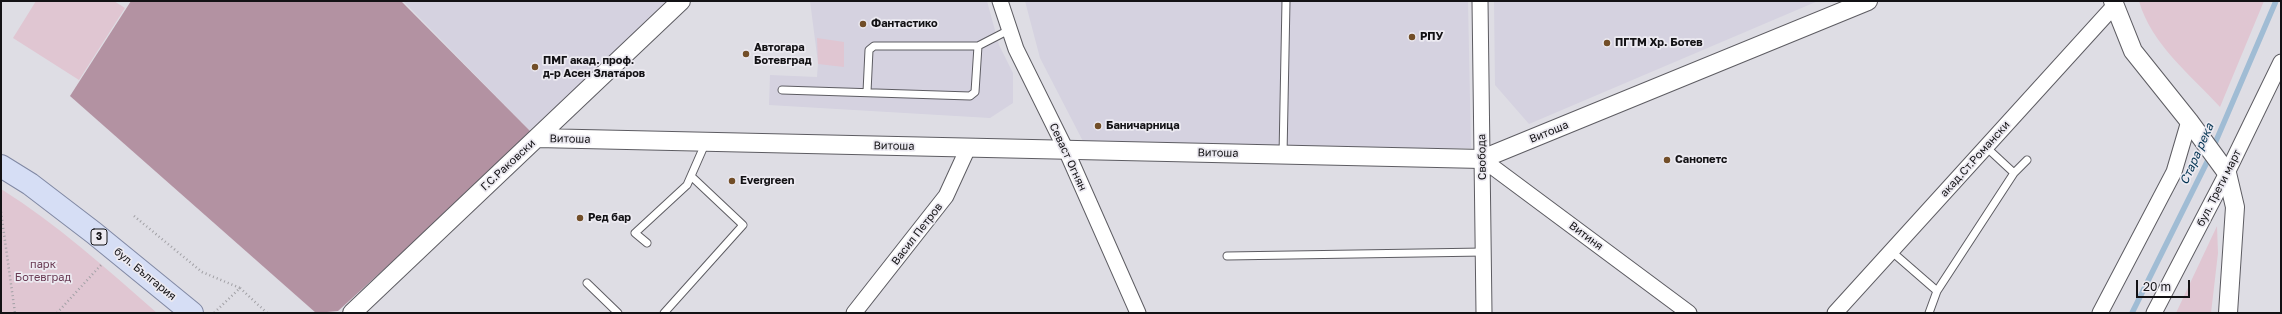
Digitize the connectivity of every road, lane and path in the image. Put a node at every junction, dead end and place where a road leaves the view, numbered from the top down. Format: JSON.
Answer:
{"nodes":[{"id":1,"x":681,"y":1,"type":"edge"},
{"id":2,"x":1000,"y":1,"type":"edge"},
{"id":3,"x":1286,"y":1,"type":"edge"},
{"id":4,"x":1480,"y":1,"type":"edge"},
{"id":5,"x":1868,"y":1,"type":"edge"},
{"id":6,"x":2114,"y":3,"type":"edge"},
{"id":7,"x":1009,"y":30,"type":"junction"},
{"id":8,"x":978,"y":46,"type":"junction"},
{"id":9,"x":2281,"y":62,"type":"edge"},
{"id":10,"x":782,"y":90,"type":"dead end"},
{"id":11,"x":867,"y":92,"type":"junction"},
{"id":12,"x":2189,"y":121,"type":"junction"},
{"id":13,"x":537,"y":138,"type":"junction"},
{"id":14,"x":706,"y":142,"type":"junction"},
{"id":15,"x":1986,"y":147,"type":"junction"},
{"id":16,"x":968,"y":148,"type":"junction"},
{"id":17,"x":1066,"y":150,"type":"junction"},
{"id":18,"x":1283,"y":155,"type":"junction"},
{"id":19,"x":1482,"y":160,"type":"junction"},
{"id":20,"x":2027,"y":160,"type":"dead end"},
{"id":21,"x":1,"y":166,"type":"edge"},
{"id":22,"x":2222,"y":167,"type":"junction"},
{"id":23,"x":2014,"y":173,"type":"junction"},
{"id":24,"x":691,"y":176,"type":"junction"},
{"id":25,"x":1,"y":212,"type":"edge"},
{"id":26,"x":134,"y":216,"type":"dead end"},
{"id":27,"x":647,"y":243,"type":"dead end"},
{"id":28,"x":115,"y":250,"type":"junction"},
{"id":29,"x":1891,"y":251,"type":"junction"},
{"id":30,"x":1484,"y":252,"type":"junction"},
{"id":31,"x":1227,"y":256,"type":"dead end"},
{"id":32,"x":587,"y":283,"type":"dead end"},
{"id":33,"x":240,"y":288,"type":"junction"},
{"id":34,"x":1937,"y":291,"type":"junction"},
{"id":35,"x":15,"y":313,"type":"edge"},
{"id":36,"x":57,"y":313,"type":"edge"},
{"id":37,"x":192,"y":313,"type":"edge"},
{"id":38,"x":214,"y":313,"type":"edge"},
{"id":39,"x":267,"y":313,"type":"edge"},
{"id":40,"x":352,"y":313,"type":"edge"},
{"id":41,"x":618,"y":313,"type":"edge"},
{"id":42,"x":664,"y":313,"type":"edge"},
{"id":43,"x":854,"y":313,"type":"edge"},
{"id":44,"x":1138,"y":313,"type":"edge"},
{"id":45,"x":1484,"y":313,"type":"edge"},
{"id":46,"x":1690,"y":313,"type":"edge"},
{"id":47,"x":1835,"y":313,"type":"edge"},
{"id":48,"x":1929,"y":313,"type":"edge"},
{"id":49,"x":2100,"y":313,"type":"edge"},
{"id":50,"x":2154,"y":313,"type":"edge"},
{"id":51,"x":2228,"y":313,"type":"edge"}],
"edges":[{"from":1,"to":13,"type":"street","name":"Г.С.Раковски"},
{"from":2,"to":7,"type":"street","name":"Севаст Огнян"},
{"from":3,"to":18,"type":"lane"},
{"from":4,"to":19,"type":"street","name":"Свобода"},
{"from":5,"to":19,"type":"street","name":"Витоша"},
{"from":6,"to":12,"type":"street"},
{"from":6,"to":15,"type":"street","name":"акад.Ст.Романски"},
{"from":7,"to":8,"type":"lane"},
{"from":7,"to":17,"type":"street","name":"Севаст Огнян"},
{"from":8,"to":11,"type":"lane"},
{"from":8,"to":11,"type":"lane"},
{"from":9,"to":22,"type":"street","name":"бул. Трети март"},
{"from":10,"to":11,"type":"lane"},
{"from":12,"to":22,"type":"street"},
{"from":12,"to":49,"type":"street"},
{"from":13,"to":14,"type":"street","name":"Витоша"},
{"from":13,"to":40,"type":"street","name":"Г.С.Раковски"},
{"from":14,"to":16,"type":"street","name":"Витоша"},
{"from":14,"to":24,"type":"lane"},
{"from":15,"to":23,"type":"lane"},
{"from":15,"to":29,"type":"street","name":"акад.Ст.Романски"},
{"from":16,"to":17,"type":"street","name":"Витоша"},
{"from":16,"to":43,"type":"street","name":"Васил Петров"},
{"from":17,"to":18,"type":"street","name":"Витоша"},
{"from":17,"to":44,"type":"street","name":"Севаст Огнян"},
{"from":18,"to":19,"type":"street","name":"Витоша"},
{"from":19,"to":30,"type":"street","name":"Свобода"},
{"from":19,"to":46,"type":"street","name":"Витиня"},
{"from":20,"to":23,"type":"lane"},
{"from":21,"to":28,"type":"main road","name":"бул. България","number":"3"},
{"from":22,"to":50,"type":"street","name":"бул. Трети март"},
{"from":22,"to":51,"type":"street"},
{"from":23,"to":34,"type":"lane"},
{"from":24,"to":27,"type":"lane"},
{"from":24,"to":42,"type":"lane"},
{"from":25,"to":35,"type":"path"},
{"from":26,"to":33,"type":"path"},
{"from":28,"to":36,"type":"path"},
{"from":28,"to":37,"type":"main road","name":"бул. България","number":"3"},
{"from":29,"to":34,"type":"lane"},
{"from":29,"to":47,"type":"street","name":"акад.Ст.Романски"},
{"from":30,"to":31,"type":"lane"},
{"from":30,"to":45,"type":"street","name":"Свобода"},
{"from":32,"to":41,"type":"lane"},
{"from":33,"to":38,"type":"path"},
{"from":33,"to":39,"type":"path"},
{"from":34,"to":48,"type":"lane"}]}
